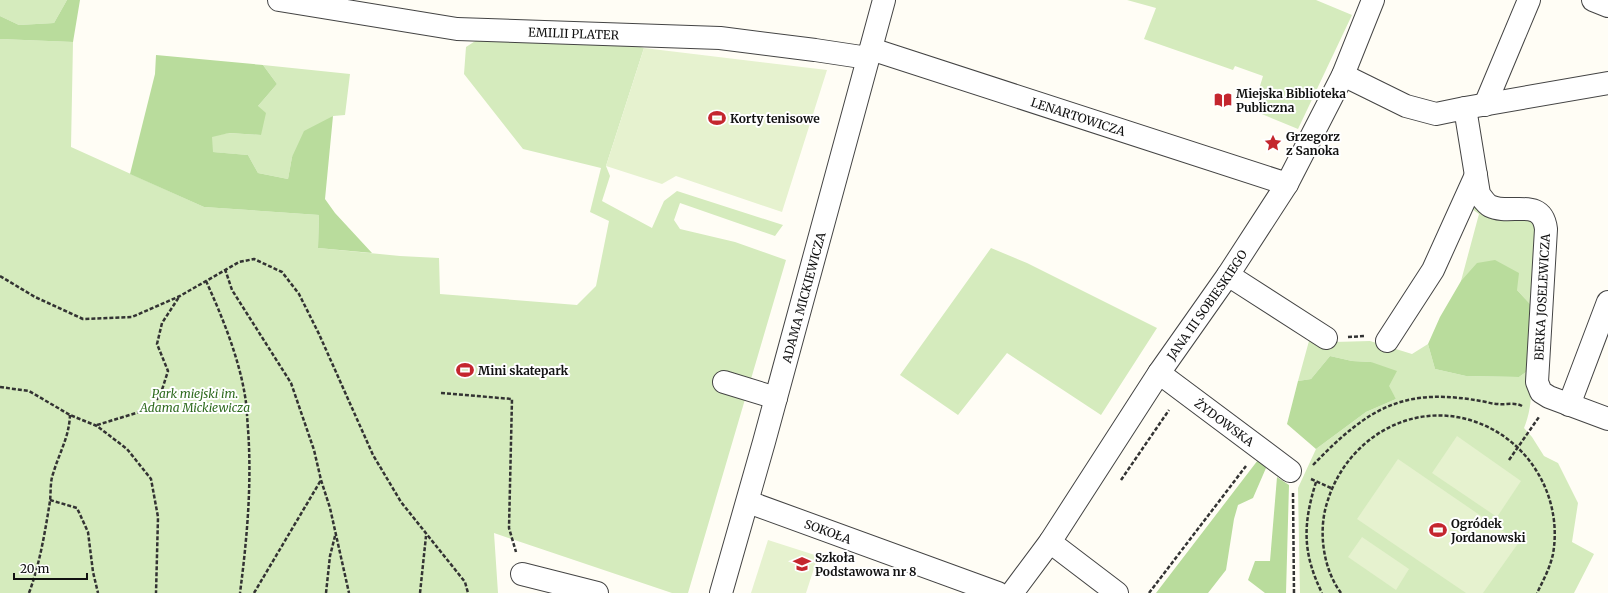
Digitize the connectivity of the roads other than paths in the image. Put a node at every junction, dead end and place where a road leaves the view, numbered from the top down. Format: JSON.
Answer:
{"nodes":[{"id":1,"x":279,"y":0,"type":"edge"},
{"id":2,"x":884,"y":0,"type":"edge"},
{"id":3,"x":1373,"y":0,"type":"edge"},
{"id":4,"x":1528,"y":0,"type":"edge"},
{"id":5,"x":1593,"y":0,"type":"edge"},
{"id":6,"x":1608,"y":6,"type":"edge"},
{"id":7,"x":869,"y":53,"type":"junction"},
{"id":8,"x":1343,"y":75,"type":"junction"},
{"id":9,"x":1608,"y":83,"type":"edge"},
{"id":10,"x":1475,"y":106,"type":"junction"},
{"id":11,"x":1476,"y":175,"type":"junction"},
{"id":12,"x":1287,"y":184,"type":"junction"},
{"id":13,"x":1228,"y":275,"type":"junction"},
{"id":14,"x":1608,"y":302,"type":"edge"},
{"id":15,"x":1326,"y":338,"type":"dead end"},
{"id":16,"x":1387,"y":341,"type":"dead end"},
{"id":17,"x":1160,"y":373,"type":"junction"},
{"id":18,"x":724,"y":382,"type":"dead end"},
{"id":19,"x":776,"y":398,"type":"junction"},
{"id":20,"x":1569,"y":405,"type":"junction"},
{"id":21,"x":1608,"y":419,"type":"edge"},
{"id":22,"x":1290,"y":471,"type":"road end"},
{"id":23,"x":748,"y":502,"type":"junction"},
{"id":24,"x":1050,"y":542,"type":"junction"},
{"id":25,"x":522,"y":574,"type":"road end"},
{"id":26,"x":597,"y":593,"type":"edge"},
{"id":27,"x":721,"y":593,"type":"edge"},
{"id":28,"x":998,"y":593,"type":"edge"},
{"id":29,"x":1012,"y":593,"type":"edge"},
{"id":30,"x":1117,"y":593,"type":"edge"}],
"edges":[{"from":1,"to":7,"type":"street","name":"EMILII PLATER"},
{"from":2,"to":7,"type":"street","name":"ADAMA MICKIEWICZA"},
{"from":3,"to":8,"type":"street","name":"JANA III SOBIESKIEGO"},
{"from":4,"to":10,"type":"street"},
{"from":5,"to":6,"type":"street"},
{"from":7,"to":12,"type":"street","name":"LENARTOWICZA"},
{"from":7,"to":19,"type":"street","name":"ADAMA MICKIEWICZA"},
{"from":8,"to":10,"type":"street"},
{"from":8,"to":12,"type":"street","name":"JANA III SOBIESKIEGO"},
{"from":9,"to":10,"type":"street"},
{"from":10,"to":11,"type":"street","name":"BERKA JOSELEWICZA"},
{"from":11,"to":16,"type":"street"},
{"from":11,"to":20,"type":"street","name":"BERKA JOSELEWICZA"},
{"from":12,"to":13,"type":"street","name":"JANA III SOBIESKIEGO"},
{"from":13,"to":15,"type":"street"},
{"from":13,"to":17,"type":"street","name":"JANA III SOBIESKIEGO"},
{"from":14,"to":20,"type":"street"},
{"from":17,"to":22,"type":"street","name":"ŻYDOWSKA"},
{"from":17,"to":24,"type":"street","name":"JANA III SOBIESKIEGO"},
{"from":18,"to":19,"type":"street"},
{"from":19,"to":23,"type":"street","name":"ADAMA MICKIEWICZA"},
{"from":20,"to":21,"type":"street","name":"BERKA JOSELEWICZA"},
{"from":23,"to":27,"type":"street","name":"ADAMA MICKIEWICZA"},
{"from":23,"to":28,"type":"street","name":"SOKOŁA"},
{"from":24,"to":29,"type":"street","name":"JANA III SOBIESKIEGO"},
{"from":24,"to":30,"type":"street"},
{"from":25,"to":26,"type":"street"}]}
